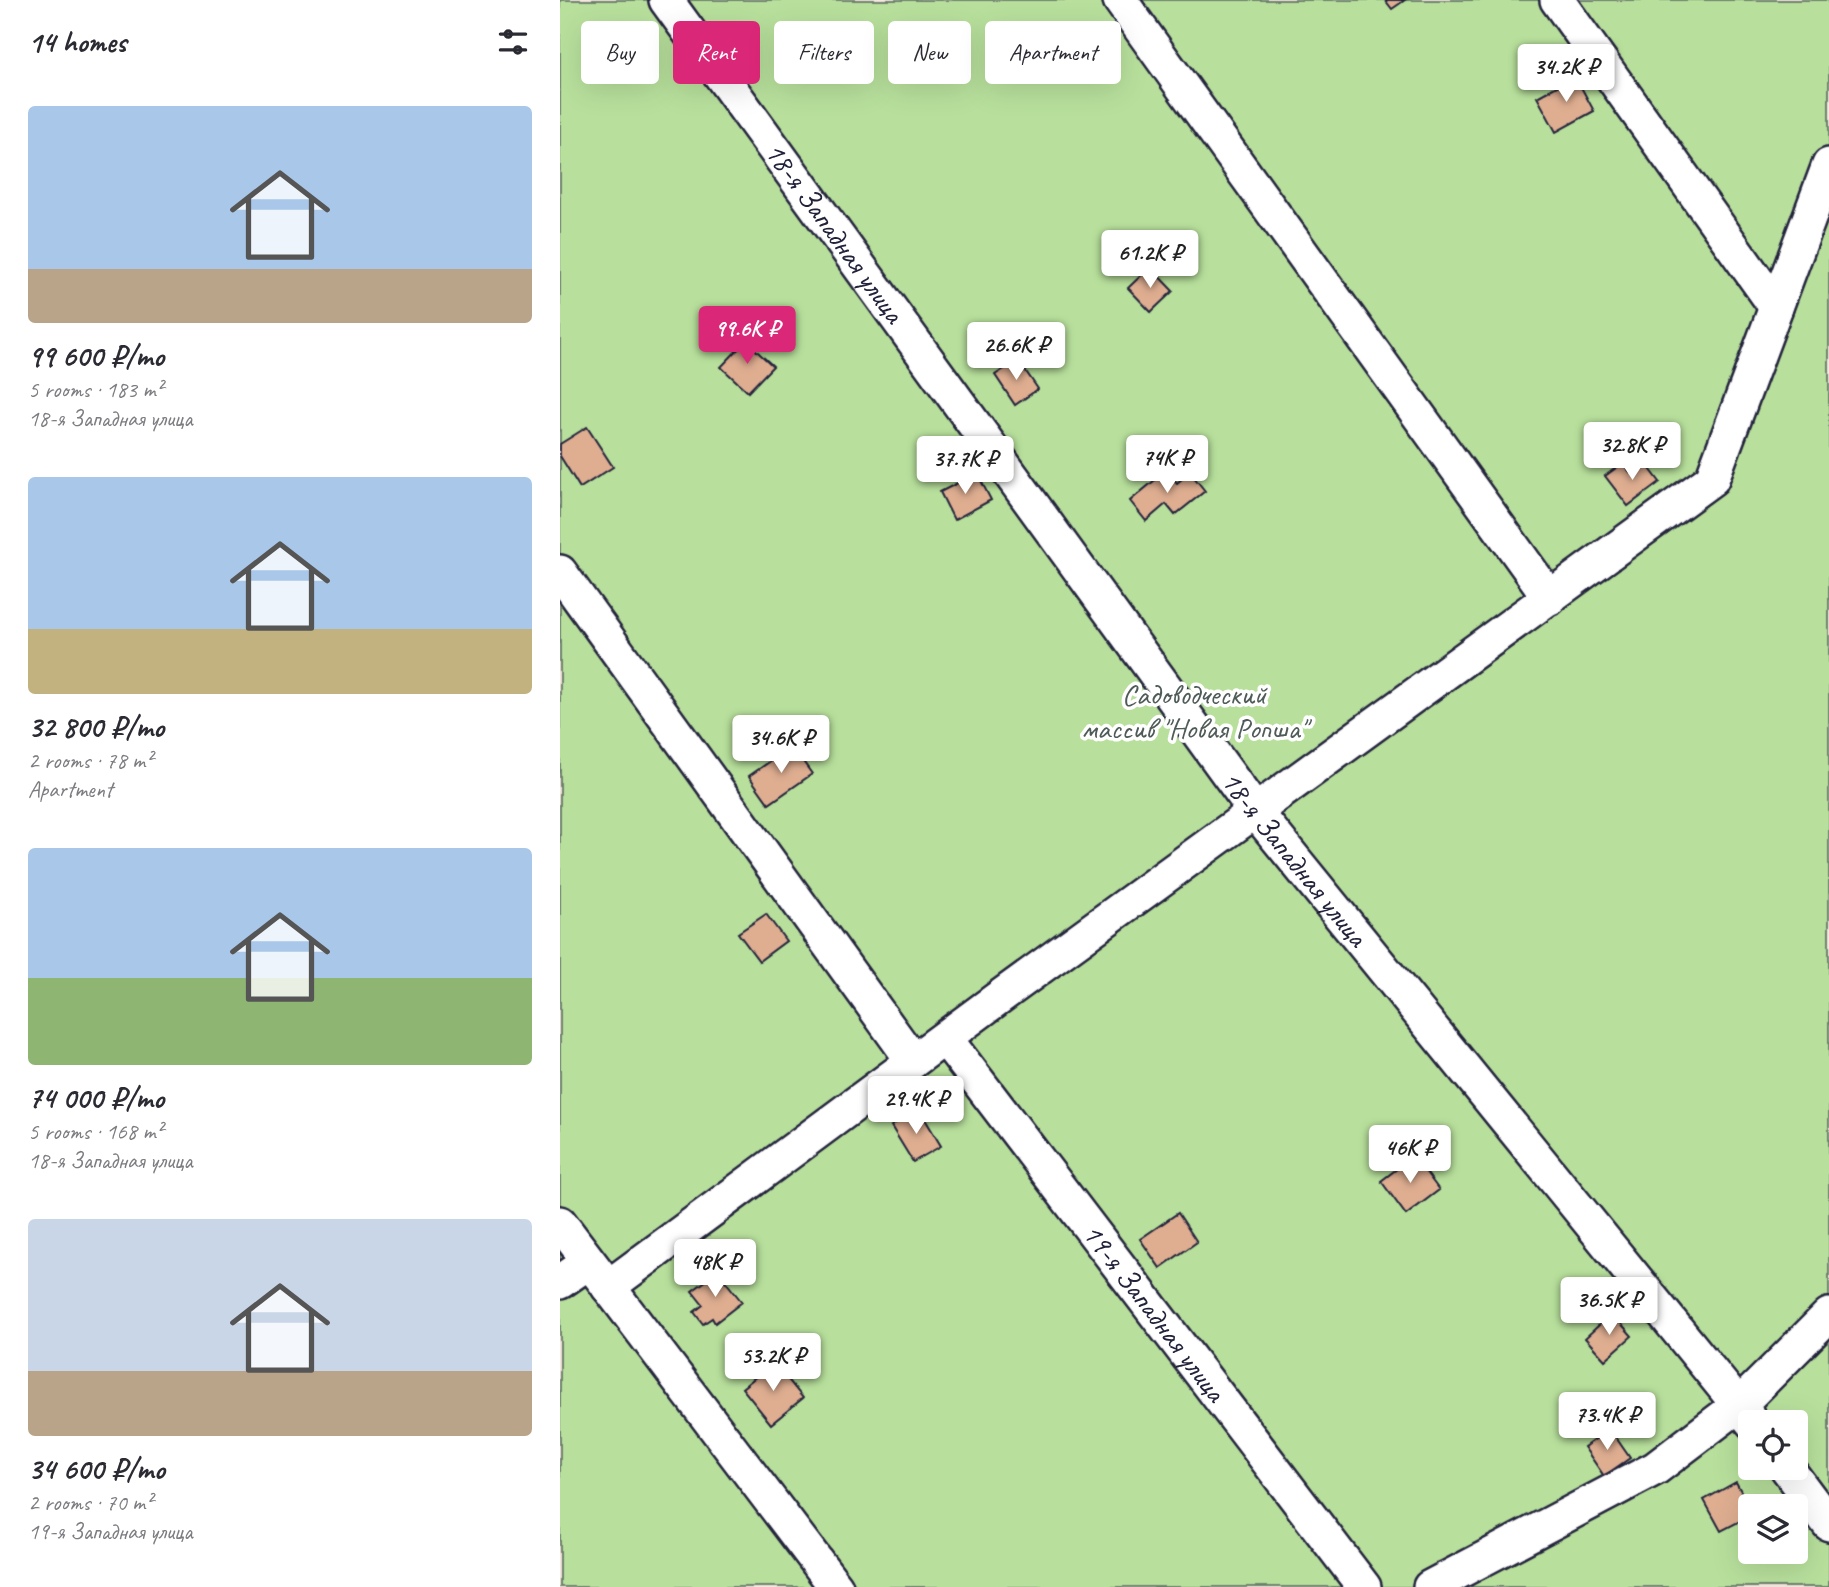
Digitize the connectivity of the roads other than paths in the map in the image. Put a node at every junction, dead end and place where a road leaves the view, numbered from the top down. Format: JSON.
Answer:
{"nodes":[{"id":1,"x":666,"y":0,"type":"edge"},
{"id":2,"x":1120,"y":0,"type":"edge"},
{"id":3,"x":1557,"y":0,"type":"edge"},
{"id":4,"x":1829,"y":165,"type":"edge"},
{"id":5,"x":1776,"y":307,"type":"junction"},
{"id":6,"x":560,"y":572,"type":"edge"},
{"id":7,"x":1550,"y":598,"type":"junction"},
{"id":8,"x":1255,"y":811,"type":"junction"},
{"id":9,"x":944,"y":1038,"type":"junction"},
{"id":10,"x":914,"y":1061,"type":"junction"},
{"id":11,"x":560,"y":1223,"type":"edge"},
{"id":12,"x":598,"y":1274,"type":"junction"},
{"id":13,"x":560,"y":1282,"type":"edge"},
{"id":14,"x":1829,"y":1315,"type":"edge"},
{"id":15,"x":1743,"y":1410,"type":"edge"},
{"id":16,"x":1749,"y":1410,"type":"edge"},
{"id":17,"x":1738,"y":1419,"type":"edge"},
{"id":18,"x":1796,"y":1480,"type":"edge"},
{"id":19,"x":1829,"y":1524,"type":"edge"},
{"id":20,"x":836,"y":1587,"type":"edge"},
{"id":21,"x":1364,"y":1587,"type":"edge"},
{"id":22,"x":1430,"y":1587,"type":"edge"}],
"edges":[{"from":1,"to":8,"type":"street","name":"18-я Западная улица"},
{"from":2,"to":7,"type":"street"},
{"from":3,"to":5,"type":"street"},
{"from":4,"to":5,"type":"street"},
{"from":5,"to":7,"type":"street"},
{"from":6,"to":10,"type":"street"},
{"from":7,"to":8,"type":"street"},
{"from":8,"to":9,"type":"street"},
{"from":8,"to":15,"type":"street","name":"18-я Западная улица"},
{"from":9,"to":10,"type":"street"},
{"from":9,"to":21,"type":"street","name":"19-я Западная улица"},
{"from":10,"to":12,"type":"street"},
{"from":11,"to":12,"type":"street"},
{"from":12,"to":13,"type":"street"},
{"from":12,"to":20,"type":"street"},
{"from":14,"to":16,"type":"street"},
{"from":17,"to":22,"type":"street"},
{"from":18,"to":19,"type":"street"}]}
